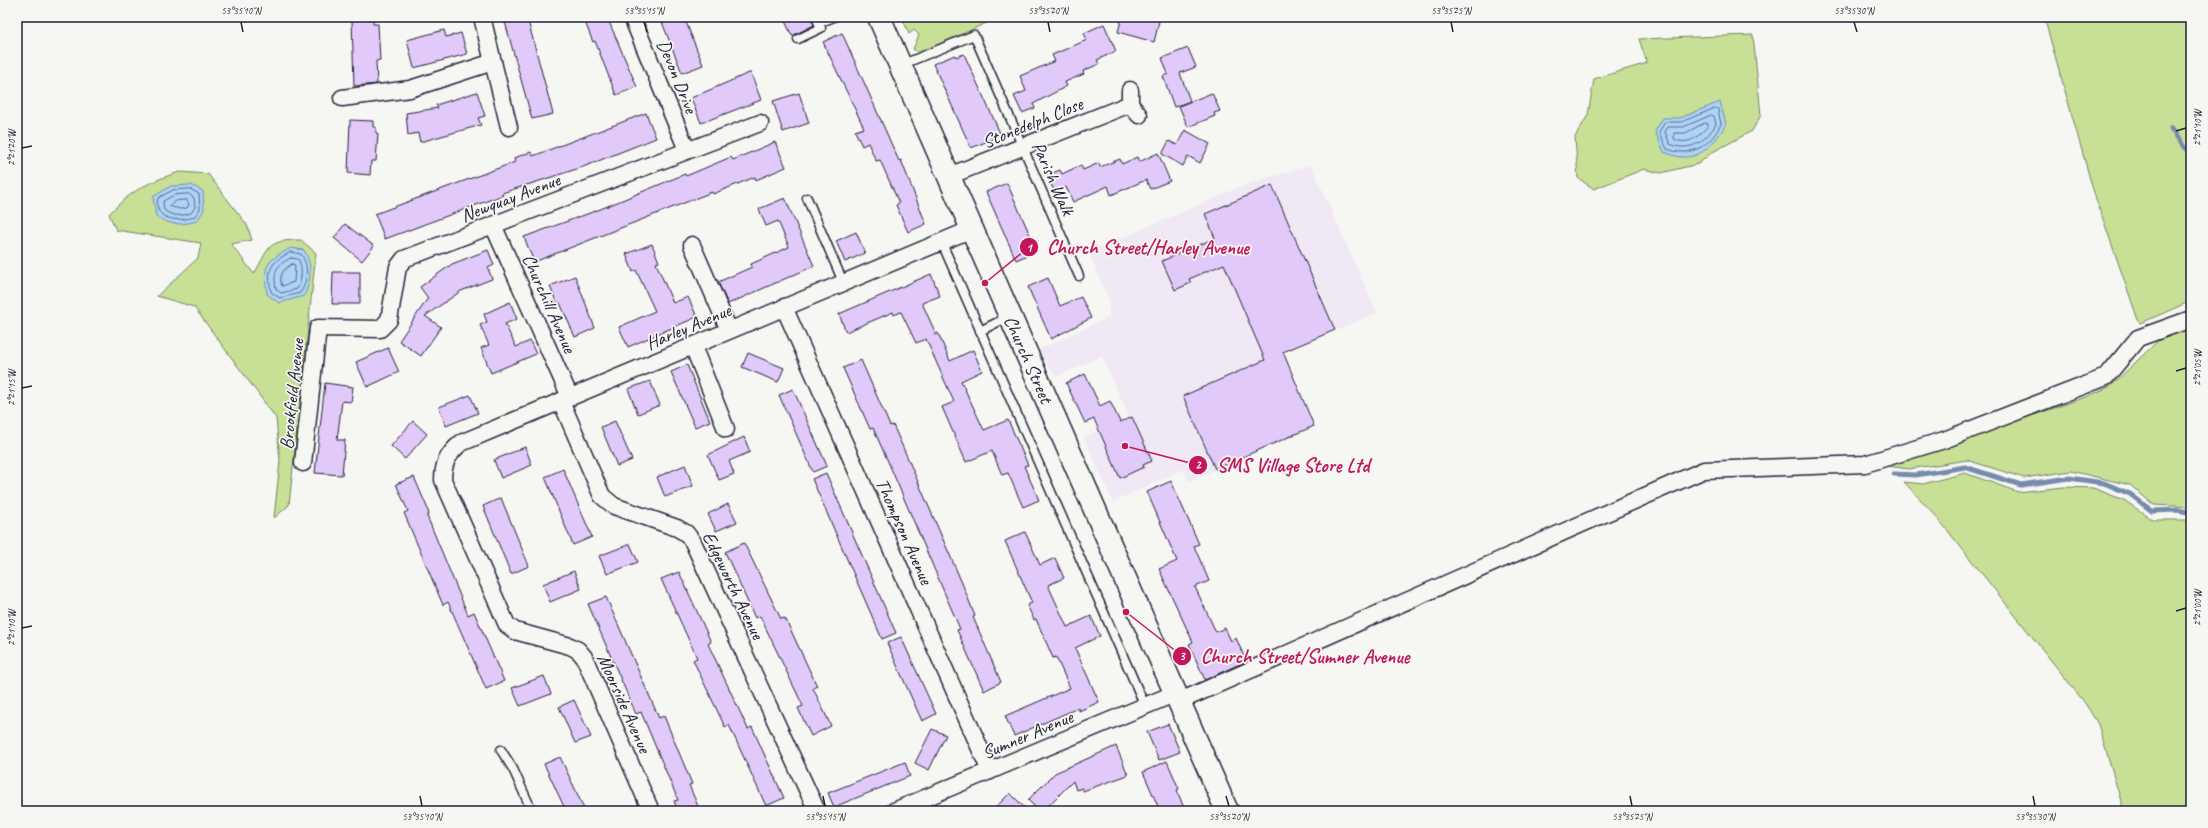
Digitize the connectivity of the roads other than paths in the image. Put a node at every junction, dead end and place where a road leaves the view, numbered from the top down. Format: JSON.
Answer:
{"nodes":[{"id":1,"x":482,"y":17,"type":"edge"},
{"id":2,"x":632,"y":17,"type":"edge"},
{"id":3,"x":834,"y":17,"type":"edge"},
{"id":4,"x":879,"y":17,"type":"edge"},
{"id":5,"x":818,"y":20,"type":"edge"},
{"id":6,"x":798,"y":39,"type":"dead end"},
{"id":7,"x":492,"y":62,"type":"junction"},
{"id":8,"x":900,"y":65,"type":"junction"},
{"id":9,"x":342,"y":98,"type":"dead end"},
{"id":10,"x":1133,"y":103,"type":"dead end"},
{"id":11,"x":760,"y":123,"type":"dead end"},
{"id":12,"x":509,"y":127,"type":"dead end"},
{"id":13,"x":1023,"y":147,"type":"junction"},
{"id":14,"x":687,"y":150,"type":"junction"},
{"id":15,"x":949,"y":176,"type":"junction"},
{"id":16,"x":807,"y":198,"type":"dead end"},
{"id":17,"x":493,"y":225,"type":"junction"},
{"id":18,"x":972,"y":229,"type":"junction"},
{"id":19,"x":941,"y":241,"type":"junction"},
{"id":20,"x":692,"y":244,"type":"dead end"},
{"id":21,"x":1079,"y":276,"type":"dead end"},
{"id":22,"x":843,"y":282,"type":"junction"},
{"id":23,"x":784,"y":307,"type":"junction"},
{"id":24,"x":1010,"y":316,"type":"junction"},
{"id":25,"x":2191,"y":319,"type":"edge"},
{"id":26,"x":318,"y":328,"type":"joint"},
{"id":27,"x":729,"y":330,"type":"junction"},
{"id":28,"x":980,"y":331,"type":"junction"},
{"id":29,"x":692,"y":346,"type":"junction"},
{"id":30,"x":565,"y":399,"type":"junction"},
{"id":31,"x":726,"y":429,"type":"dead end"},
{"id":32,"x":303,"y":463,"type":"dead end"},
{"id":33,"x":443,"y":480,"type":"joint"},
{"id":34,"x":1178,"y":697,"type":"junction"},
{"id":35,"x":1145,"y":706,"type":"junction"},
{"id":36,"x":501,"y":750,"type":"dead end"},
{"id":37,"x":990,"y":771,"type":"junction"},
{"id":38,"x":532,"y":811,"type":"edge"},
{"id":39,"x":651,"y":811,"type":"edge"},
{"id":40,"x":817,"y":811,"type":"edge"},
{"id":41,"x":894,"y":811,"type":"edge"},
{"id":42,"x":1227,"y":811,"type":"edge"}],
"edges":[{"from":1,"to":7,"type":"street"},
{"from":2,"to":14,"type":"street","name":"Devon Drive"},
{"from":3,"to":5,"type":"lane"},
{"from":4,"to":8,"type":"main road","name":"Church Street"},
{"from":5,"to":6,"type":"lane"},
{"from":7,"to":9,"type":"street"},
{"from":7,"to":12,"type":"street"},
{"from":8,"to":13,"type":"lane","name":"Parish Walk"},
{"from":8,"to":15,"type":"main road","name":"Church Street"},
{"from":10,"to":13,"type":"street","name":"Stonedelph Close"},
{"from":11,"to":14,"type":"street","name":"Newquay Avenue"},
{"from":13,"to":15,"type":"street","name":"Stonedelph Close"},
{"from":13,"to":21,"type":"lane","name":"Parish Walk"},
{"from":14,"to":17,"type":"street","name":"Newquay Avenue"},
{"from":15,"to":18,"type":"main road","name":"Church Street"},
{"from":16,"to":22,"type":"lane"},
{"from":17,"to":26,"type":"street","name":"Newquay Avenue"},
{"from":17,"to":30,"type":"street","name":"Churchill Avenue"},
{"from":18,"to":19,"type":"street","name":"Harley Avenue"},
{"from":18,"to":24,"type":"main road","name":"Church Street"},
{"from":19,"to":22,"type":"street","name":"Harley Avenue"},
{"from":19,"to":28,"type":"lane"},
{"from":20,"to":27,"type":"street"},
{"from":22,"to":23,"type":"street","name":"Harley Avenue"},
{"from":23,"to":27,"type":"street","name":"Harley Avenue"},
{"from":23,"to":37,"type":"street","name":"Thompson Avenue"},
{"from":24,"to":28,"type":"lane"},
{"from":24,"to":34,"type":"main road","name":"Church Street"},
{"from":25,"to":34,"type":"street","name":"Sumner Avenue"},
{"from":26,"to":32,"type":"street","name":"Brookfield Avenue"},
{"from":27,"to":29,"type":"street","name":"Harley Avenue"},
{"from":28,"to":35,"type":"lane"},
{"from":29,"to":30,"type":"street","name":"Harley Avenue"},
{"from":29,"to":31,"type":"street"},
{"from":30,"to":33,"type":"street","name":"Harley Avenue"},
{"from":30,"to":40,"type":"street","name":"Edgeworth Avenue"},
{"from":33,"to":39,"type":"street","name":"Moorside Avenue"},
{"from":34,"to":35,"type":"street","name":"Sumner Avenue"},
{"from":34,"to":42,"type":"main road","name":"Church Street"},
{"from":35,"to":37,"type":"street","name":"Sumner Avenue"},
{"from":36,"to":38,"type":"lane"},
{"from":37,"to":41,"type":"street","name":"Sumner Avenue"}]}
